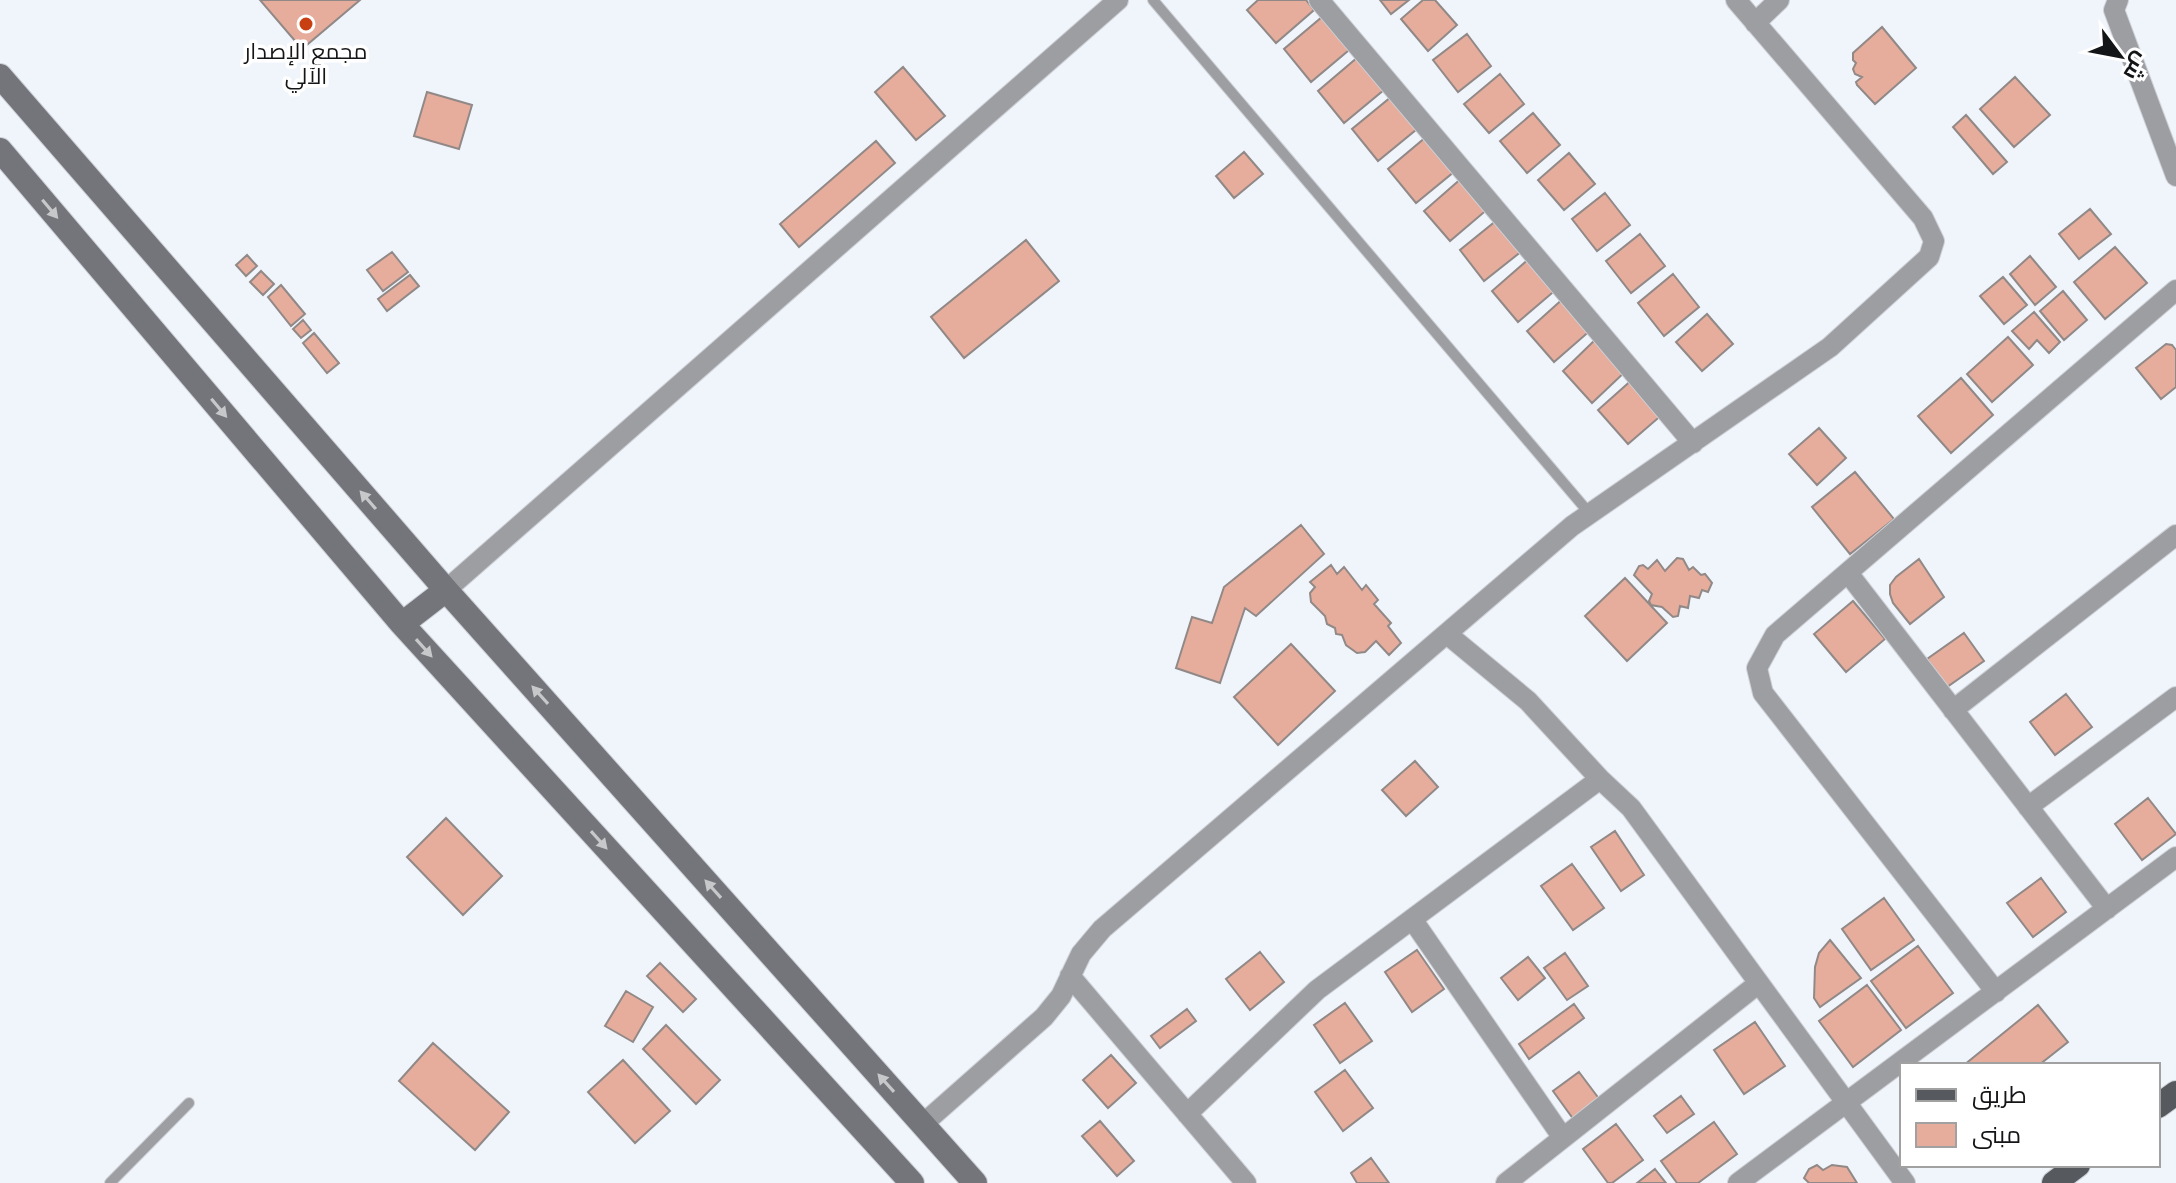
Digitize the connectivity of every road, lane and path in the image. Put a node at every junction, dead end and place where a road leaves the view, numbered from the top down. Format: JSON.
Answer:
{"nodes":[{"id":1,"x":1118,"y":0,"type":"edge"},
{"id":2,"x":1153,"y":0,"type":"edge"},
{"id":3,"x":1319,"y":0,"type":"edge"},
{"id":4,"x":1736,"y":0,"type":"edge"},
{"id":5,"x":1779,"y":0,"type":"edge"},
{"id":6,"x":2118,"y":0,"type":"edge"},
{"id":7,"x":1755,"y":23,"type":"junction"},
{"id":8,"x":0,"y":76,"type":"edge"},
{"id":9,"x":1,"y":153,"type":"edge"},
{"id":10,"x":2176,"y":176,"type":"edge"},
{"id":11,"x":2176,"y":290,"type":"edge"},
{"id":12,"x":1693,"y":443,"type":"junction"},
{"id":13,"x":1590,"y":514,"type":"junction"},
{"id":14,"x":2176,"y":535,"type":"edge"},
{"id":15,"x":1848,"y":573,"type":"junction"},
{"id":16,"x":446,"y":590,"type":"junction"},
{"id":17,"x":402,"y":624,"type":"junction"},
{"id":18,"x":1447,"y":634,"type":"junction"},
{"id":19,"x":2176,"y":697,"type":"edge"},
{"id":20,"x":1953,"y":710,"type":"junction"},
{"id":21,"x":1600,"y":779,"type":"junction"},
{"id":22,"x":2028,"y":807,"type":"junction"},
{"id":23,"x":2176,"y":857,"type":"edge"},
{"id":24,"x":2107,"y":909,"type":"junction"},
{"id":25,"x":1412,"y":919,"type":"junction"},
{"id":26,"x":1070,"y":976,"type":"junction"},
{"id":27,"x":1759,"y":983,"type":"junction"},
{"id":28,"x":1996,"y":992,"type":"junction"},
{"id":29,"x":1846,"y":1102,"type":"junction"},
{"id":30,"x":189,"y":1103,"type":"dead end"},
{"id":31,"x":1187,"y":1114,"type":"junction"},
{"id":32,"x":923,"y":1124,"type":"junction"},
{"id":33,"x":1563,"y":1138,"type":"junction"},
{"id":34,"x":2075,"y":1167,"type":"edge"},
{"id":35,"x":110,"y":1183,"type":"edge"},
{"id":36,"x":912,"y":1183,"type":"edge"},
{"id":37,"x":975,"y":1183,"type":"edge"},
{"id":38,"x":1246,"y":1183,"type":"edge"},
{"id":39,"x":1506,"y":1183,"type":"edge"},
{"id":40,"x":1738,"y":1183,"type":"edge"},
{"id":41,"x":1905,"y":1183,"type":"edge"},
{"id":42,"x":2054,"y":1183,"type":"edge"}],
"edges":[{"from":1,"to":16,"type":"street"},
{"from":2,"to":13,"type":"lane"},
{"from":3,"to":12,"type":"street"},
{"from":4,"to":7,"type":"street"},
{"from":5,"to":7,"type":"street"},
{"from":6,"to":10,"type":"street"},
{"from":7,"to":12,"type":"street"},
{"from":16,"to":8,"type":"main road","one_way":true},
{"from":9,"to":17,"type":"main road","one_way":true},
{"from":11,"to":15,"type":"street"},
{"from":12,"to":13,"type":"street"},
{"from":13,"to":18,"type":"street"},
{"from":14,"to":20,"type":"street"},
{"from":15,"to":20,"type":"street"},
{"from":15,"to":28,"type":"street"},
{"from":16,"to":17,"type":"main road"},
{"from":32,"to":16,"type":"main road","one_way":true},
{"from":17,"to":36,"type":"main road","one_way":true},
{"from":18,"to":21,"type":"street"},
{"from":18,"to":26,"type":"street"},
{"from":19,"to":22,"type":"street"},
{"from":20,"to":22,"type":"street"},
{"from":21,"to":25,"type":"street"},
{"from":21,"to":27,"type":"street"},
{"from":22,"to":24,"type":"street"},
{"from":23,"to":24,"type":"street"},
{"from":24,"to":28,"type":"street"},
{"from":25,"to":31,"type":"street"},
{"from":25,"to":33,"type":"street"},
{"from":26,"to":31,"type":"street"},
{"from":26,"to":32,"type":"street"},
{"from":27,"to":29,"type":"street"},
{"from":27,"to":33,"type":"street"},
{"from":28,"to":29,"type":"street"},
{"from":29,"to":40,"type":"street"},
{"from":29,"to":41,"type":"street"},
{"from":30,"to":35,"type":"lane"},
{"from":31,"to":38,"type":"street"},
{"from":32,"to":37,"type":"main road"},
{"from":33,"to":39,"type":"street"},
{"from":34,"to":42,"type":"main road"}]}
